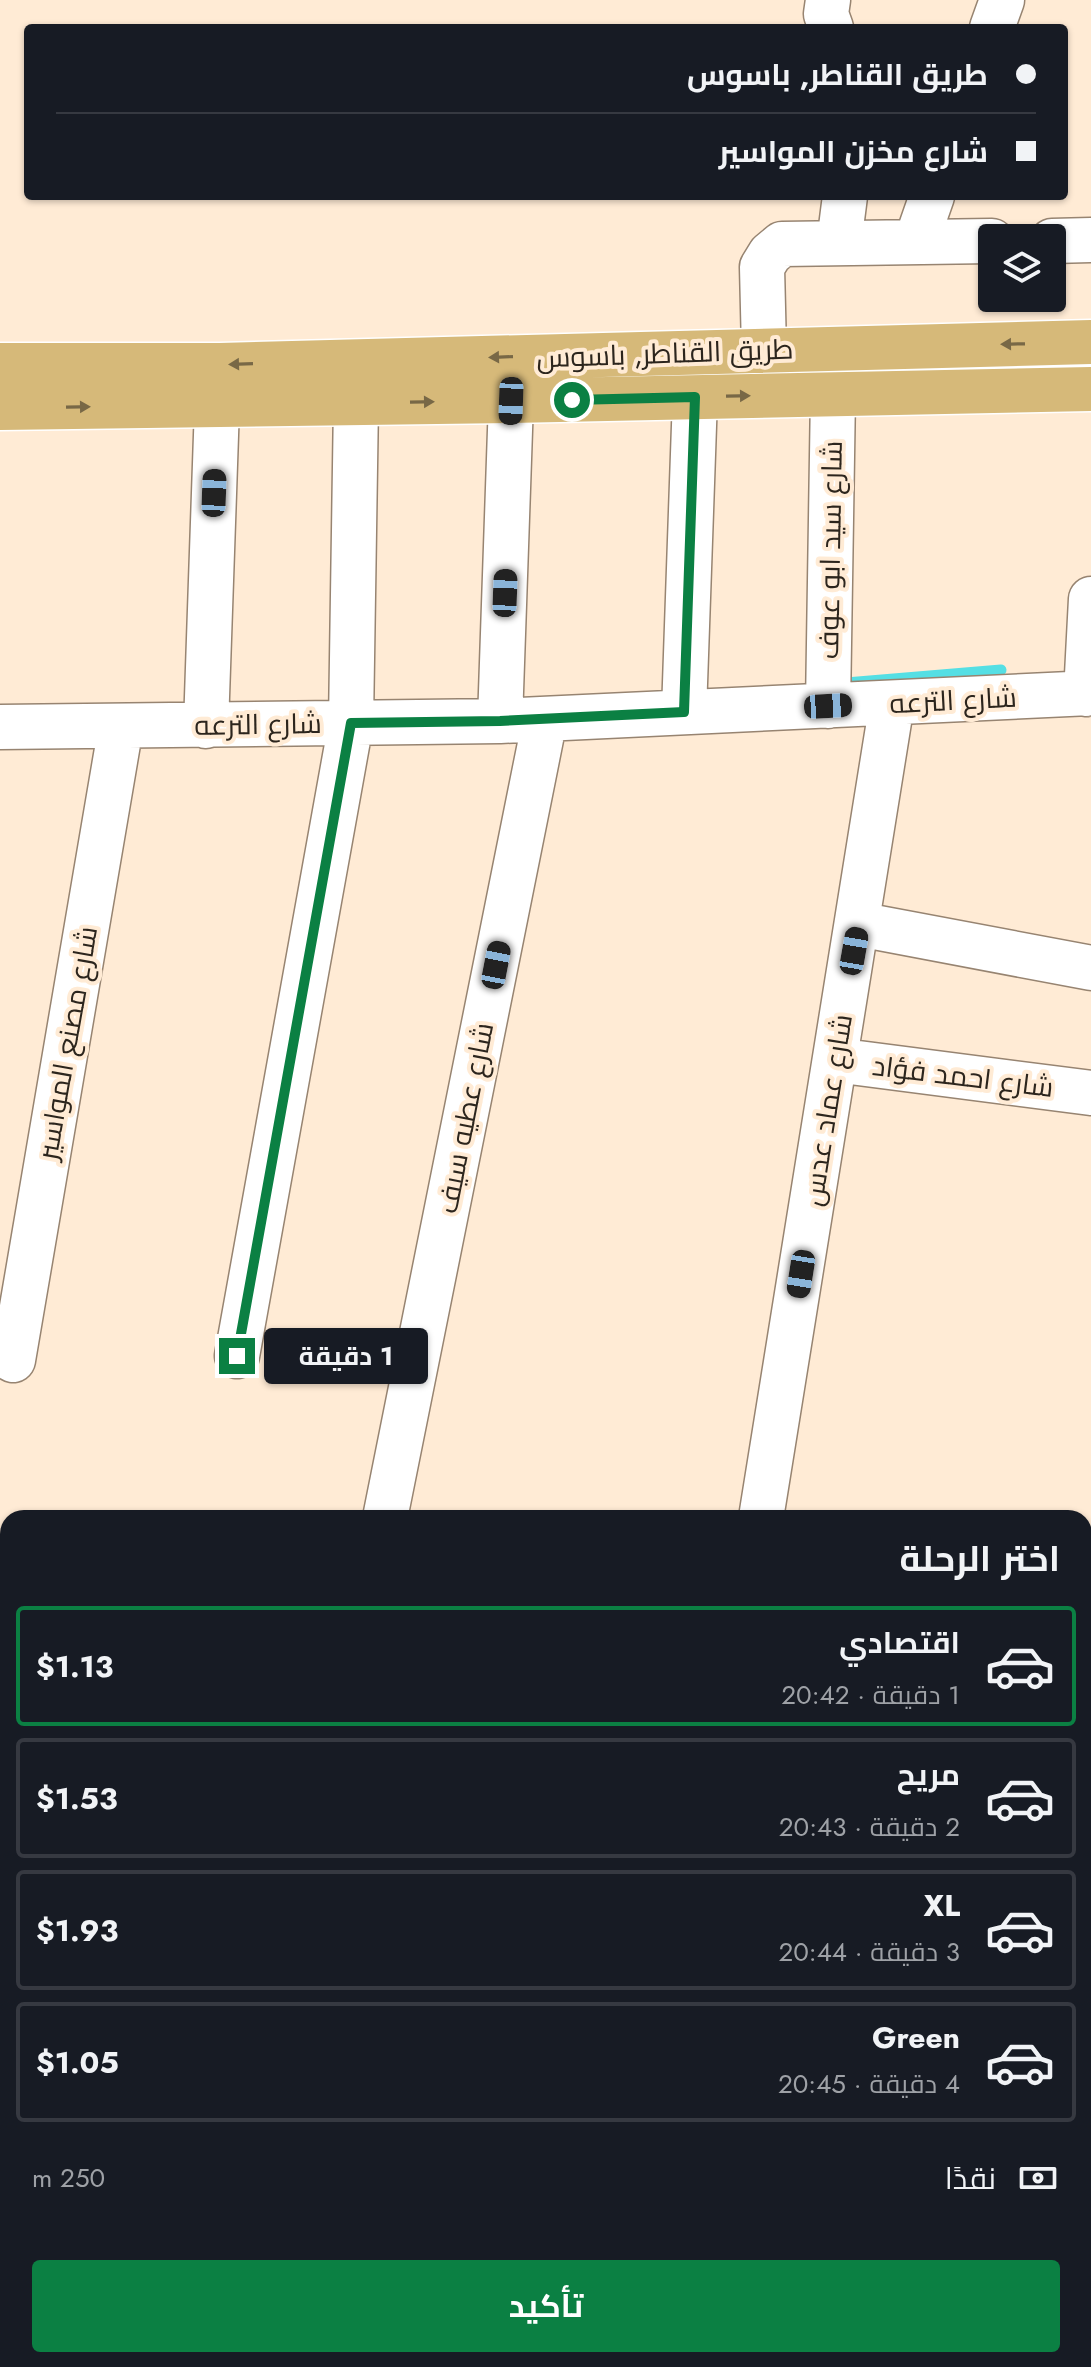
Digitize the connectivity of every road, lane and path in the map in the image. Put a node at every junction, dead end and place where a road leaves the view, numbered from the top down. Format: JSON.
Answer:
{"nodes":[{"id":1,"x":828,"y":0,"type":"edge"},
{"id":2,"x":1002,"y":0,"type":"edge"},
{"id":3,"x":830,"y":24,"type":"edge"},
{"id":4,"x":993,"y":24,"type":"edge"},
{"id":5,"x":844,"y":200,"type":"edge"},
{"id":6,"x":931,"y":200,"type":"edge"},
{"id":7,"x":1091,"y":240,"type":"edge"},
{"id":8,"x":978,"y":241,"type":"edge"},
{"id":9,"x":1066,"y":241,"type":"edge"},
{"id":10,"x":916,"y":242,"type":"junction"},
{"id":11,"x":839,"y":243,"type":"junction"},
{"id":12,"x":1091,"y":342,"type":"edge"},
{"id":13,"x":764,"y":350,"type":"junction"},
{"id":14,"x":0,"y":365,"type":"edge"},
{"id":15,"x":1091,"y":389,"type":"edge"},
{"id":16,"x":833,"y":394,"type":"junction"},
{"id":17,"x":695,"y":397,"type":"junction"},
{"id":18,"x":511,"y":401,"type":"junction"},
{"id":19,"x":356,"y":403,"type":"junction"},
{"id":20,"x":217,"y":406,"type":"junction"},
{"id":21,"x":0,"y":408,"type":"edge"},
{"id":22,"x":1091,"y":599,"type":"edge"},
{"id":23,"x":1088,"y":694,"type":"edge"},
{"id":24,"x":892,"y":703,"type":"junction"},
{"id":25,"x":828,"y":706,"type":"junction"},
{"id":26,"x":684,"y":712,"type":"junction"},
{"id":27,"x":545,"y":719,"type":"junction"},
{"id":28,"x":500,"y":721,"type":"junction"},
{"id":29,"x":351,"y":723,"type":"junction"},
{"id":30,"x":121,"y":726,"type":"junction"},
{"id":31,"x":206,"y":726,"type":"junction"},
{"id":32,"x":0,"y":727,"type":"edge"},
{"id":33,"x":858,"y":924,"type":"junction"},
{"id":34,"x":1091,"y":968,"type":"edge"},
{"id":35,"x":835,"y":1060,"type":"junction"},
{"id":36,"x":1091,"y":1093,"type":"edge"},
{"id":37,"x":237,"y":1356,"type":"dead end"},
{"id":38,"x":13,"y":1360,"type":"dead end"},
{"id":39,"x":387,"y":1510,"type":"edge"},
{"id":40,"x":762,"y":1510,"type":"edge"}],
"edges":[{"from":1,"to":3,"type":"street"},
{"from":2,"to":4,"type":"street"},
{"from":5,"to":11,"type":"street"},
{"from":6,"to":10,"type":"street"},
{"from":7,"to":9,"type":"street"},
{"from":8,"to":10,"type":"street"},
{"from":10,"to":11,"type":"street"},
{"from":11,"to":13,"type":"street"},
{"from":12,"to":13,"type":"main road","name":"طريق القناطر, باسوس","one_way":true},
{"from":13,"to":14,"type":"main road","name":"طريق القناطر, باسوس","one_way":true},
{"from":15,"to":16,"type":"main road","name":"طريق القناطر, باسوس"},
{"from":17,"to":16,"type":"main road","name":"طريق القناطر, باسوس","one_way":true},
{"from":16,"to":25,"type":"street","name":"شارع سيد ابو عوف"},
{"from":17,"to":18,"type":"main road","name":"طريق القناطر, باسوس"},
{"from":17,"to":26,"type":"street"},
{"from":19,"to":18,"type":"main road","name":"طريق القناطر, باسوس","one_way":true},
{"from":18,"to":28,"type":"street"},
{"from":19,"to":20,"type":"main road","name":"طريق القناطر, باسوس"},
{"from":19,"to":29,"type":"street"},
{"from":21,"to":20,"type":"main road","name":"طريق القناطر, باسوس","one_way":true},
{"from":20,"to":31,"type":"street"},
{"from":22,"to":23,"type":"street"},
{"from":23,"to":24,"type":"street","name":"شارع الترعه"},
{"from":24,"to":25,"type":"street","name":"شارع الترعه"},
{"from":24,"to":33,"type":"street","name":"شارع عماد عدس"},
{"from":25,"to":26,"type":"street","name":"شارع الترعه"},
{"from":26,"to":27,"type":"street","name":"شارع الترعه"},
{"from":27,"to":28,"type":"street","name":"شارع الترعه"},
{"from":27,"to":39,"type":"street","name":"شارع عطيه سيف"},
{"from":28,"to":29,"type":"street","name":"شارع الترعه"},
{"from":29,"to":31,"type":"street","name":"شارع الترعه"},
{"from":29,"to":37,"type":"street"},
{"from":30,"to":31,"type":"street","name":"شارع الترعه"},
{"from":30,"to":32,"type":"street","name":"شارع الترعه"},
{"from":30,"to":38,"type":"street","name":"شارع مصنع المواسير"},
{"from":33,"to":34,"type":"street"},
{"from":33,"to":35,"type":"street","name":"شارع عماد عدس"},
{"from":35,"to":36,"type":"street","name":"شارع احمد فؤاد"},
{"from":35,"to":40,"type":"street","name":"شارع عماد عدس"}]}
